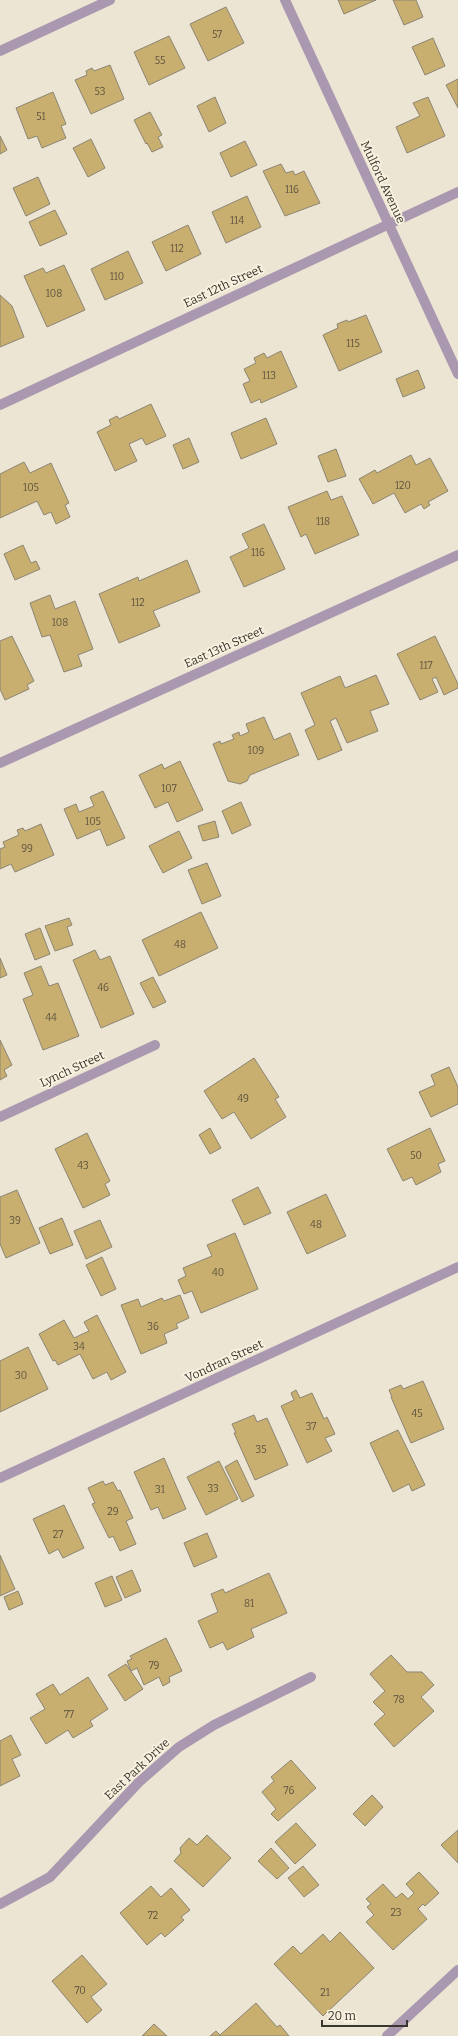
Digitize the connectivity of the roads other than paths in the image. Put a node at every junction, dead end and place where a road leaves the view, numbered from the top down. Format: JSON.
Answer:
{"nodes":[{"id":1,"x":110,"y":0,"type":"edge"},
{"id":2,"x":285,"y":0,"type":"edge"},
{"id":3,"x":0,"y":51,"type":"edge"},
{"id":4,"x":458,"y":192,"type":"edge"},
{"id":5,"x":388,"y":224,"type":"junction"},
{"id":6,"x":458,"y":374,"type":"edge"},
{"id":7,"x":0,"y":405,"type":"edge"},
{"id":8,"x":458,"y":555,"type":"edge"},
{"id":9,"x":0,"y":763,"type":"edge"},
{"id":10,"x":155,"y":1045,"type":"dead end"},
{"id":11,"x":0,"y":1117,"type":"edge"},
{"id":12,"x":458,"y":1267,"type":"edge"},
{"id":13,"x":0,"y":1478,"type":"edge"},
{"id":14,"x":311,"y":1677,"type":"dead end"},
{"id":15,"x":0,"y":1904,"type":"edge"},
{"id":16,"x":458,"y":1970,"type":"edge"},
{"id":17,"x":387,"y":2036,"type":"edge"}],
"edges":[{"from":1,"to":3,"type":"street"},
{"from":2,"to":5,"type":"street","name":"Mulford Avenue"},
{"from":4,"to":5,"type":"street","name":"East 12th Street"},
{"from":5,"to":6,"type":"street","name":"Mulford Avenue"},
{"from":5,"to":7,"type":"street","name":"East 12th Street"},
{"from":8,"to":9,"type":"street","name":"East 13th Street"},
{"from":10,"to":11,"type":"street","name":"Lynch Street"},
{"from":12,"to":13,"type":"street","name":"Vondran Street"},
{"from":14,"to":15,"type":"street","name":"East Park Drive"},
{"from":16,"to":17,"type":"street"}]}
